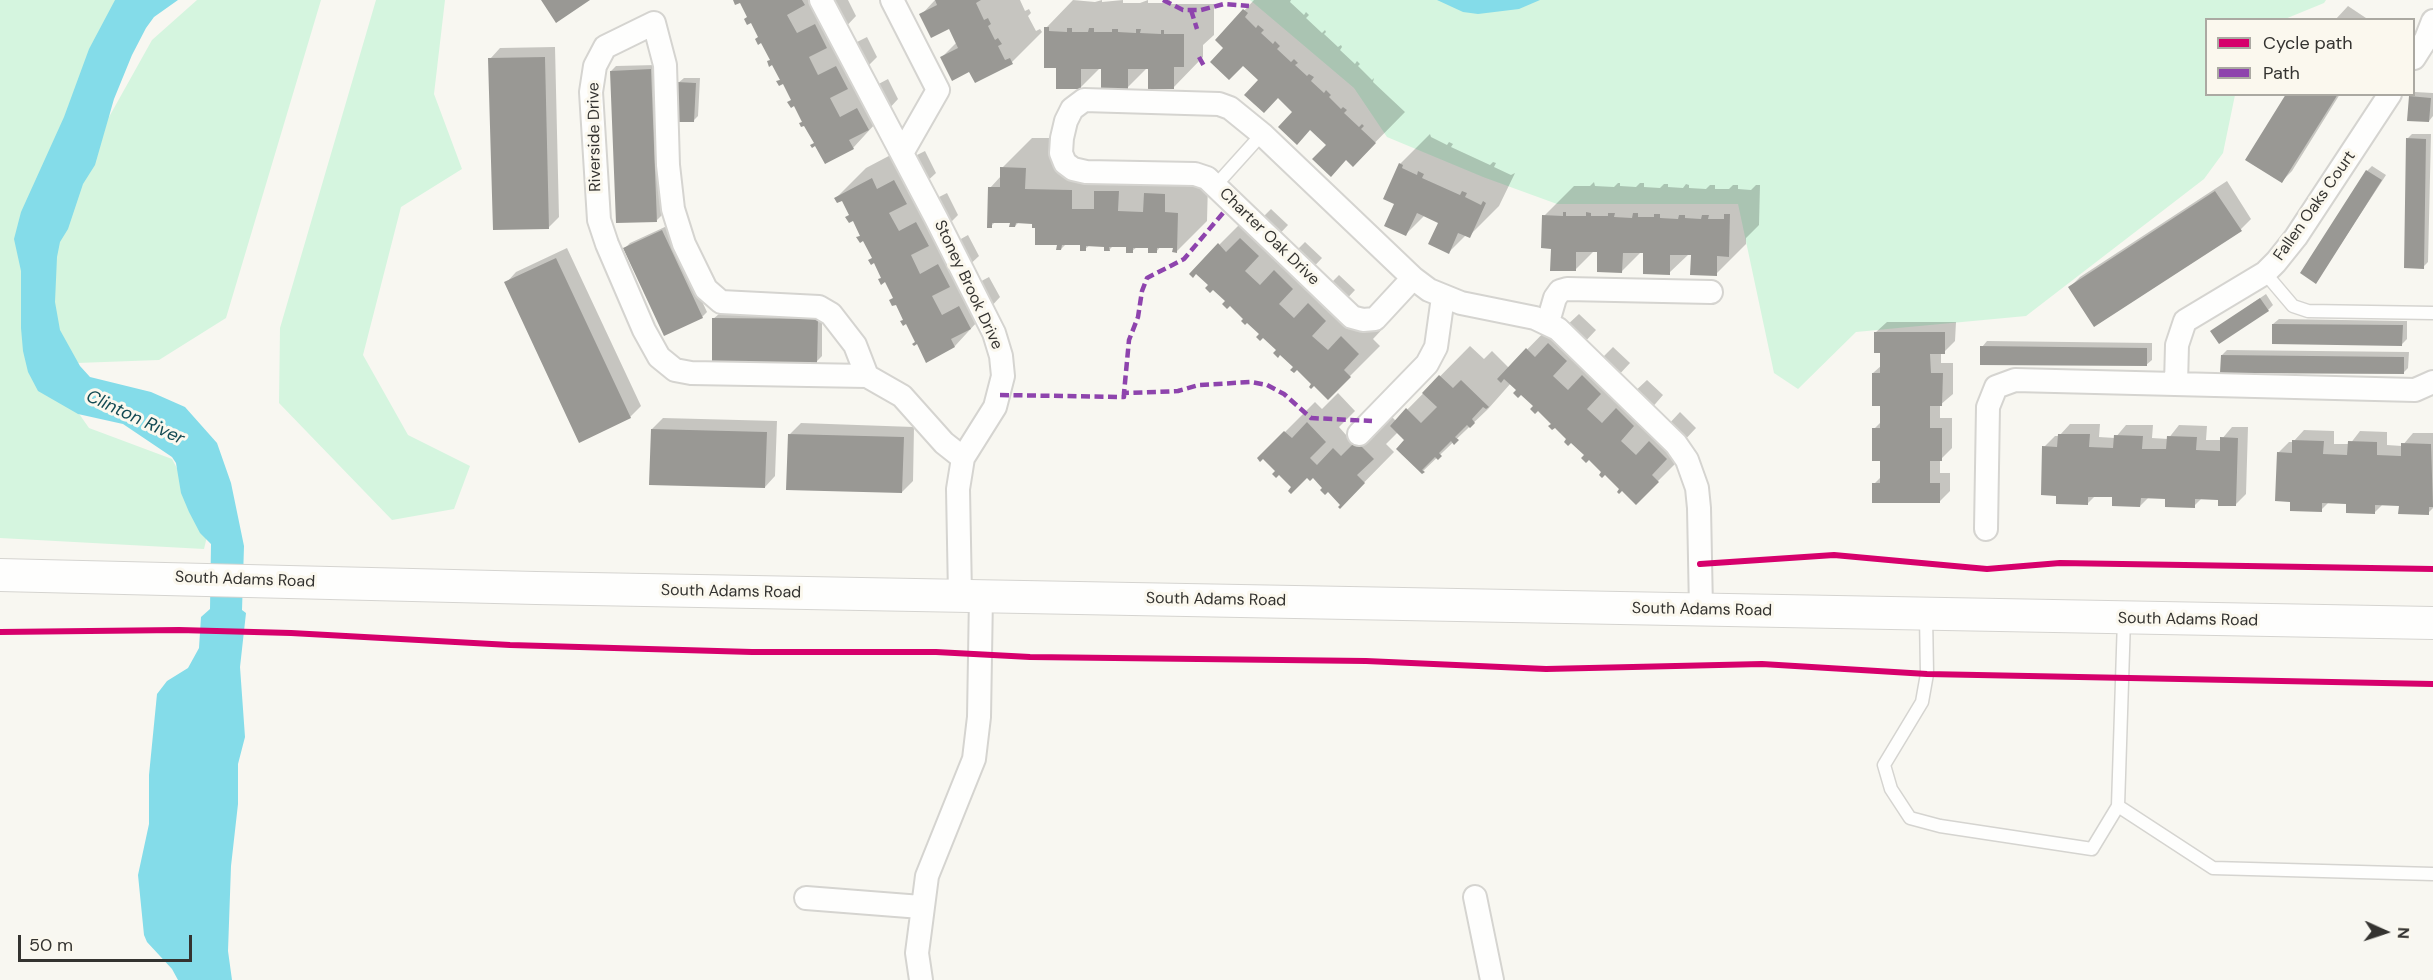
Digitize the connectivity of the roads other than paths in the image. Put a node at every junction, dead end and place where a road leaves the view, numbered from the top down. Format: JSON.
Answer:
{"nodes":[{"id":1,"x":821,"y":0,"type":"edge"},
{"id":2,"x":892,"y":0,"type":"edge"},
{"id":3,"x":2431,"y":38,"type":"edge"},
{"id":4,"x":2415,"y":57,"type":"edge"},
{"id":5,"x":2389,"y":96,"type":"edge"},
{"id":6,"x":1262,"y":134,"type":"junction"},
{"id":7,"x":902,"y":153,"type":"junction"},
{"id":8,"x":1216,"y":185,"type":"junction"},
{"id":9,"x":2265,"y":273,"type":"junction"},
{"id":10,"x":1413,"y":278,"type":"junction"},
{"id":11,"x":1711,"y":292,"type":"dead end"},
{"id":12,"x":1443,"y":297,"type":"junction"},
{"id":13,"x":2433,"y":313,"type":"edge"},
{"id":14,"x":1548,"y":322,"type":"junction"},
{"id":15,"x":867,"y":376,"type":"junction"},
{"id":16,"x":2433,"y":382,"type":"edge"},
{"id":17,"x":2176,"y":384,"type":"junction"},
{"id":18,"x":1359,"y":434,"type":"dead end"},
{"id":19,"x":963,"y":458,"type":"junction"},
{"id":20,"x":1986,"y":529,"type":"dead end"},
{"id":21,"x":0,"y":575,"type":"edge"},
{"id":22,"x":971,"y":595,"type":"junction"},
{"id":23,"x":1701,"y":609,"type":"junction"},
{"id":24,"x":1926,"y":615,"type":"junction"},
{"id":25,"x":2124,"y":619,"type":"junction"},
{"id":26,"x":2433,"y":623,"type":"edge"},
{"id":27,"x":2118,"y":806,"type":"junction"},
{"id":28,"x":2433,"y":874,"type":"edge"},
{"id":29,"x":1475,"y":897,"type":"dead end"},
{"id":30,"x":806,"y":898,"type":"dead end"},
{"id":31,"x":921,"y":906,"type":"junction"},
{"id":32,"x":921,"y":980,"type":"edge"},
{"id":33,"x":1492,"y":980,"type":"edge"}],
"edges":[{"from":1,"to":7,"type":"street","name":"Stoney Brook Drive"},
{"from":2,"to":7,"type":"street"},
{"from":3,"to":4,"type":"street"},
{"from":5,"to":9,"type":"street","name":"Fallen Oaks Court"},
{"from":6,"to":8,"type":"lane"},
{"from":6,"to":8,"type":"street","name":"Charter Oak Drive"},
{"from":6,"to":10,"type":"street","name":"Charter Oak Drive"},
{"from":7,"to":19,"type":"street","name":"Stoney Brook Drive"},
{"from":8,"to":10,"type":"street","name":"Charter Oak Drive"},
{"from":9,"to":13,"type":"lane"},
{"from":9,"to":17,"type":"street","name":"Fallen Oaks Court"},
{"from":10,"to":12,"type":"street","name":"Charter Oak Drive"},
{"from":11,"to":14,"type":"street"},
{"from":12,"to":14,"type":"street","name":"Charter Oak Drive"},
{"from":12,"to":18,"type":"street"},
{"from":14,"to":23,"type":"street","name":"Charter Oak Drive"},
{"from":15,"to":15,"type":"street","name":"Riverside Drive"},
{"from":15,"to":19,"type":"street","name":"Riverside Drive"},
{"from":16,"to":17,"type":"street"},
{"from":17,"to":20,"type":"street"},
{"from":19,"to":22,"type":"street","name":"Stoney Brook Drive"},
{"from":21,"to":22,"type":"main road","name":"South Adams Road"},
{"from":22,"to":23,"type":"main road","name":"South Adams Road"},
{"from":22,"to":31,"type":"street","name":"Stoney Brook Drive"},
{"from":23,"to":24,"type":"main road","name":"South Adams Road"},
{"from":24,"to":25,"type":"main road","name":"South Adams Road"},
{"from":24,"to":27,"type":"lane"},
{"from":25,"to":26,"type":"main road","name":"South Adams Road"},
{"from":25,"to":27,"type":"lane"},
{"from":27,"to":28,"type":"lane"},
{"from":29,"to":33,"type":"street"},
{"from":30,"to":31,"type":"street"},
{"from":31,"to":32,"type":"street","name":"Stoney Brook Drive"}]}
